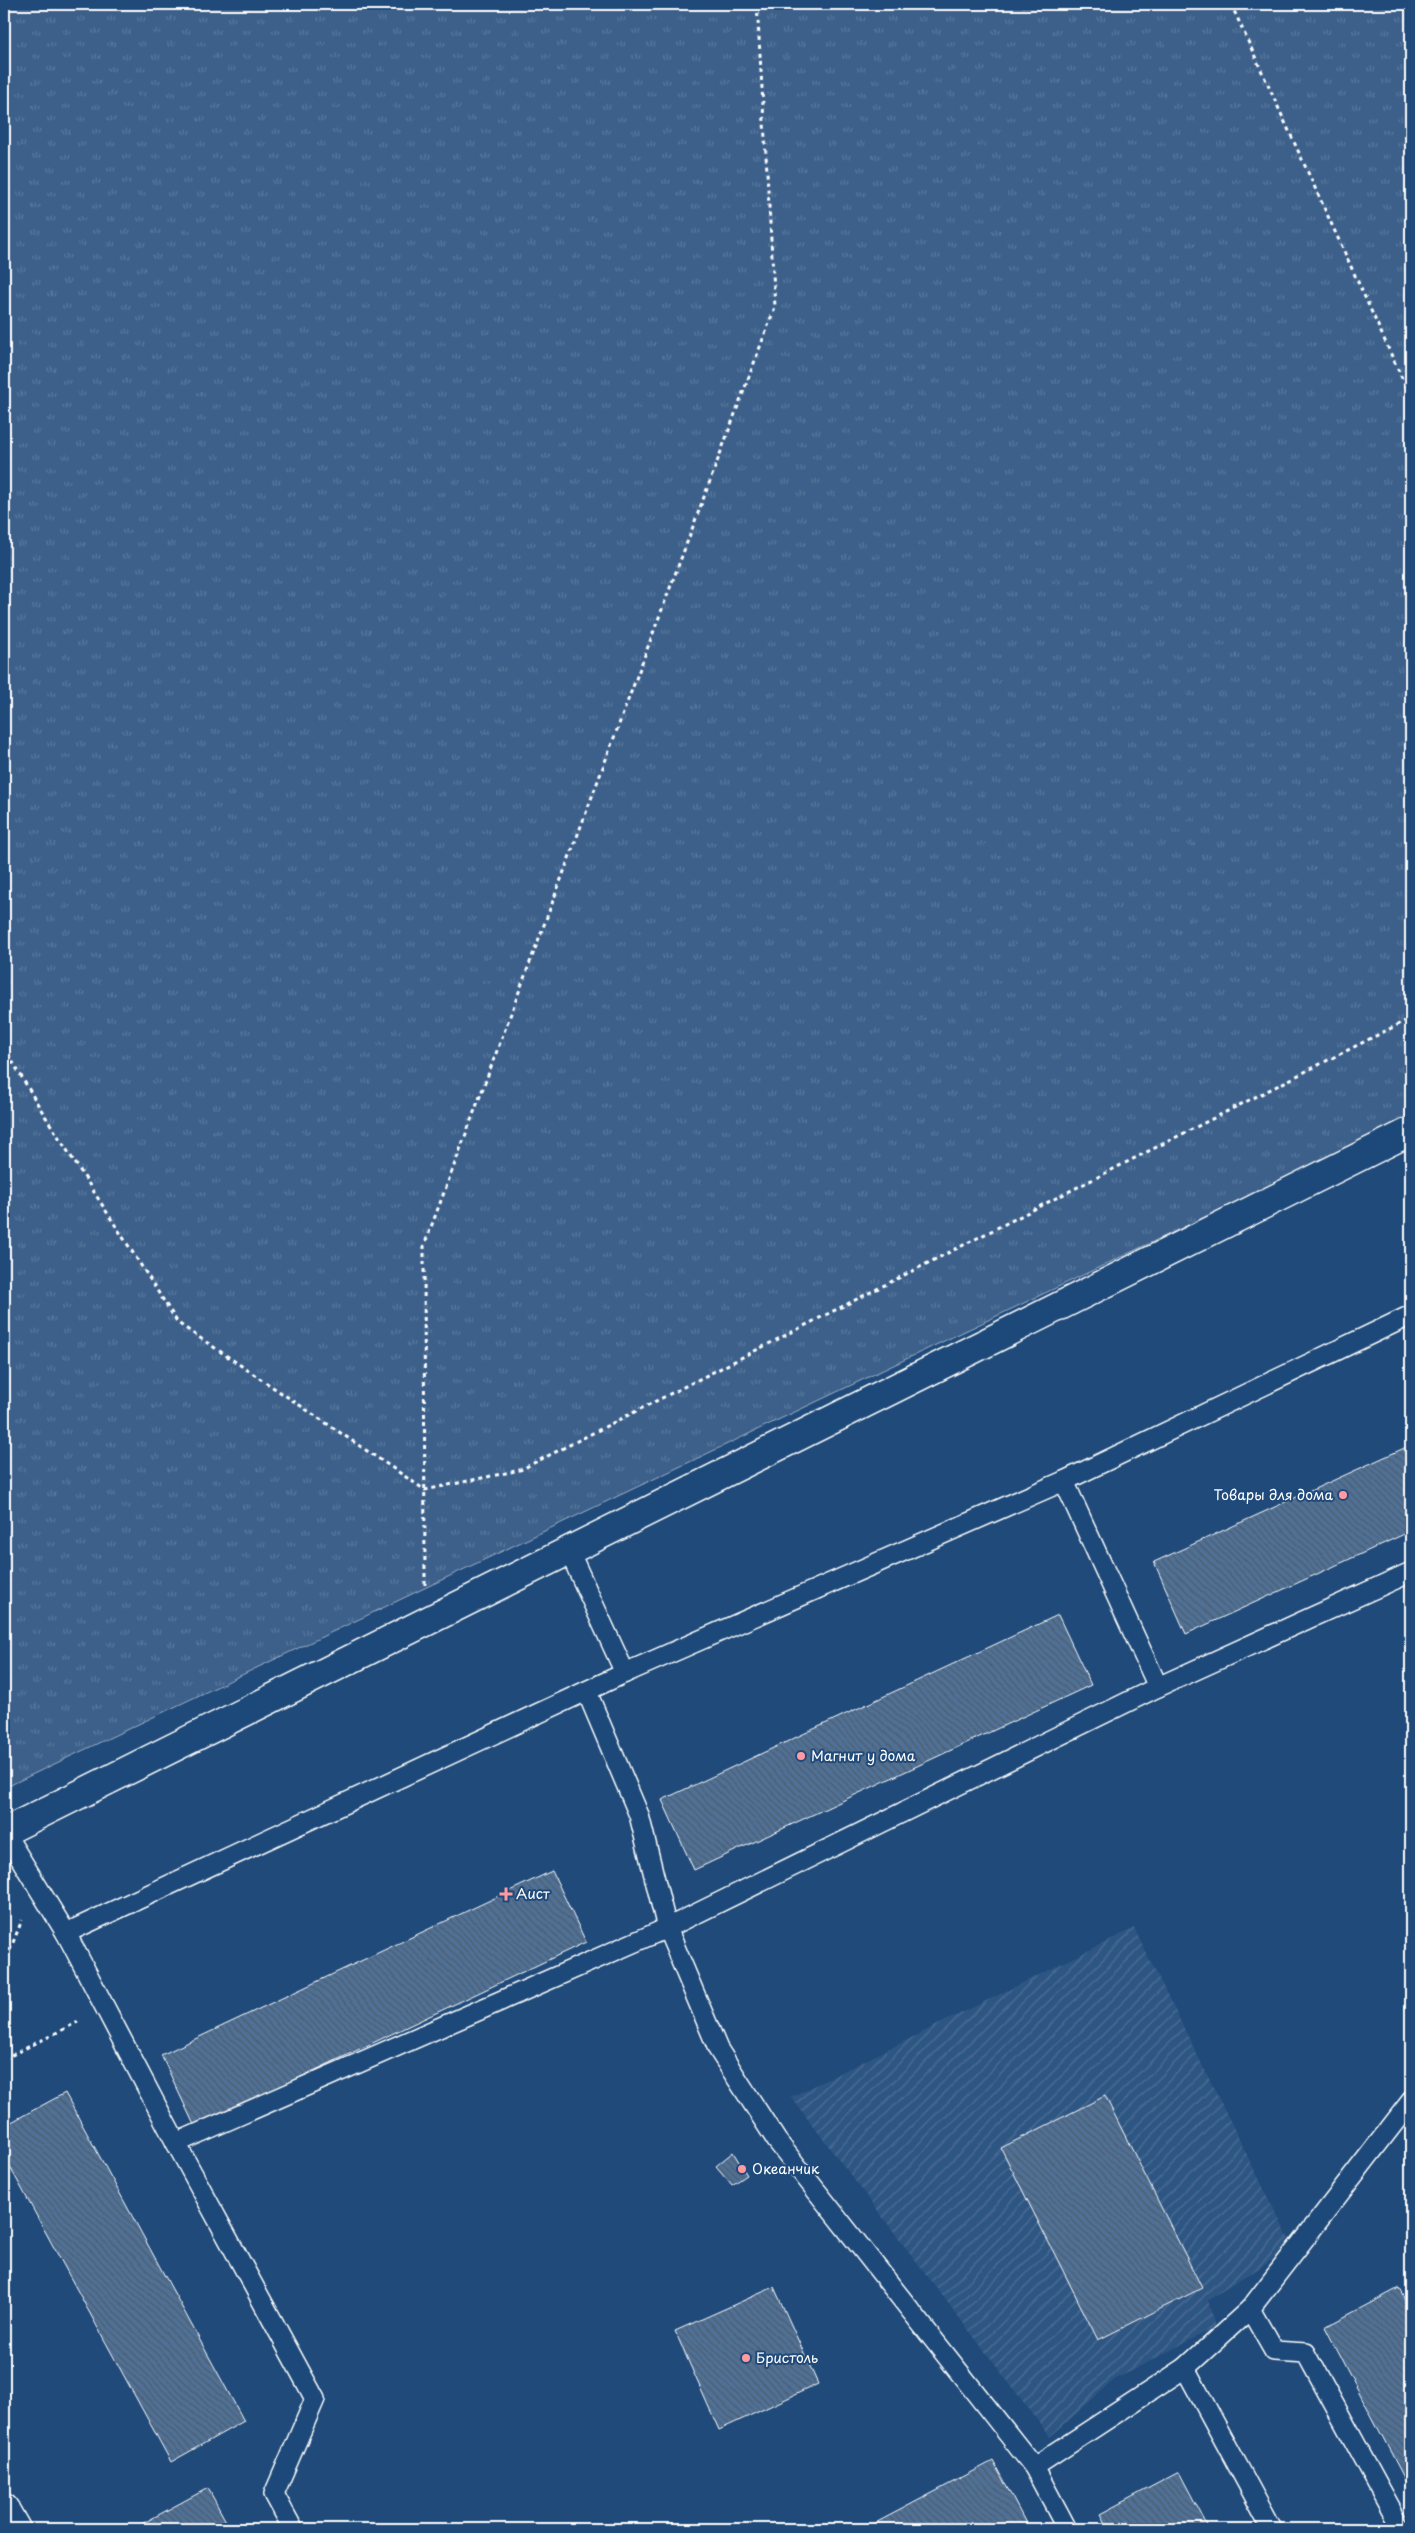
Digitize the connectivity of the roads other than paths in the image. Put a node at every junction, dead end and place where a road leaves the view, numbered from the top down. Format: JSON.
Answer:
{"nodes":[{"id":1,"x":1411,"y":1131,"type":"edge"},
{"id":2,"x":1411,"y":1315,"type":"edge"},
{"id":3,"x":1064,"y":1481,"type":"junction"},
{"id":4,"x":568,"y":1551,"type":"junction"},
{"id":5,"x":1411,"y":1572,"type":"edge"},
{"id":6,"x":625,"y":1673,"type":"junction"},
{"id":7,"x":1158,"y":1687,"type":"junction"},
{"id":8,"x":586,"y":1692,"type":"junction"},
{"id":9,"x":4,"y":1832,"type":"edge"},
{"id":10,"x":667,"y":1928,"type":"junction"},
{"id":11,"x":66,"y":1932,"type":"junction"},
{"id":12,"x":1411,"y":2101,"type":"edge"},
{"id":13,"x":176,"y":2143,"type":"junction"},
{"id":14,"x":1250,"y":2309,"type":"junction"},
{"id":15,"x":1186,"y":2368,"type":"junction"},
{"id":16,"x":1034,"y":2467,"type":"junction"},
{"id":17,"x":4,"y":2508,"type":"edge"},
{"id":18,"x":16,"y":2529,"type":"edge"},
{"id":19,"x":293,"y":2529,"type":"edge"},
{"id":20,"x":1067,"y":2529,"type":"edge"},
{"id":21,"x":1272,"y":2529,"type":"edge"},
{"id":22,"x":1402,"y":2529,"type":"edge"}],
"edges":[{"from":1,"to":4,"type":"street"},
{"from":2,"to":3,"type":"lane"},
{"from":3,"to":6,"type":"lane"},
{"from":3,"to":7,"type":"lane"},
{"from":4,"to":6,"type":"lane"},
{"from":4,"to":9,"type":"street"},
{"from":5,"to":7,"type":"lane"},
{"from":6,"to":8,"type":"lane"},
{"from":7,"to":10,"type":"lane"},
{"from":8,"to":10,"type":"lane"},
{"from":8,"to":11,"type":"lane"},
{"from":9,"to":11,"type":"lane"},
{"from":10,"to":13,"type":"lane"},
{"from":10,"to":16,"type":"lane"},
{"from":11,"to":13,"type":"lane"},
{"from":12,"to":14,"type":"lane"},
{"from":13,"to":19,"type":"lane"},
{"from":14,"to":15,"type":"lane"},
{"from":14,"to":22,"type":"lane"},
{"from":15,"to":16,"type":"lane"},
{"from":15,"to":21,"type":"lane"},
{"from":16,"to":20,"type":"lane"},
{"from":17,"to":18,"type":"street"}]}
